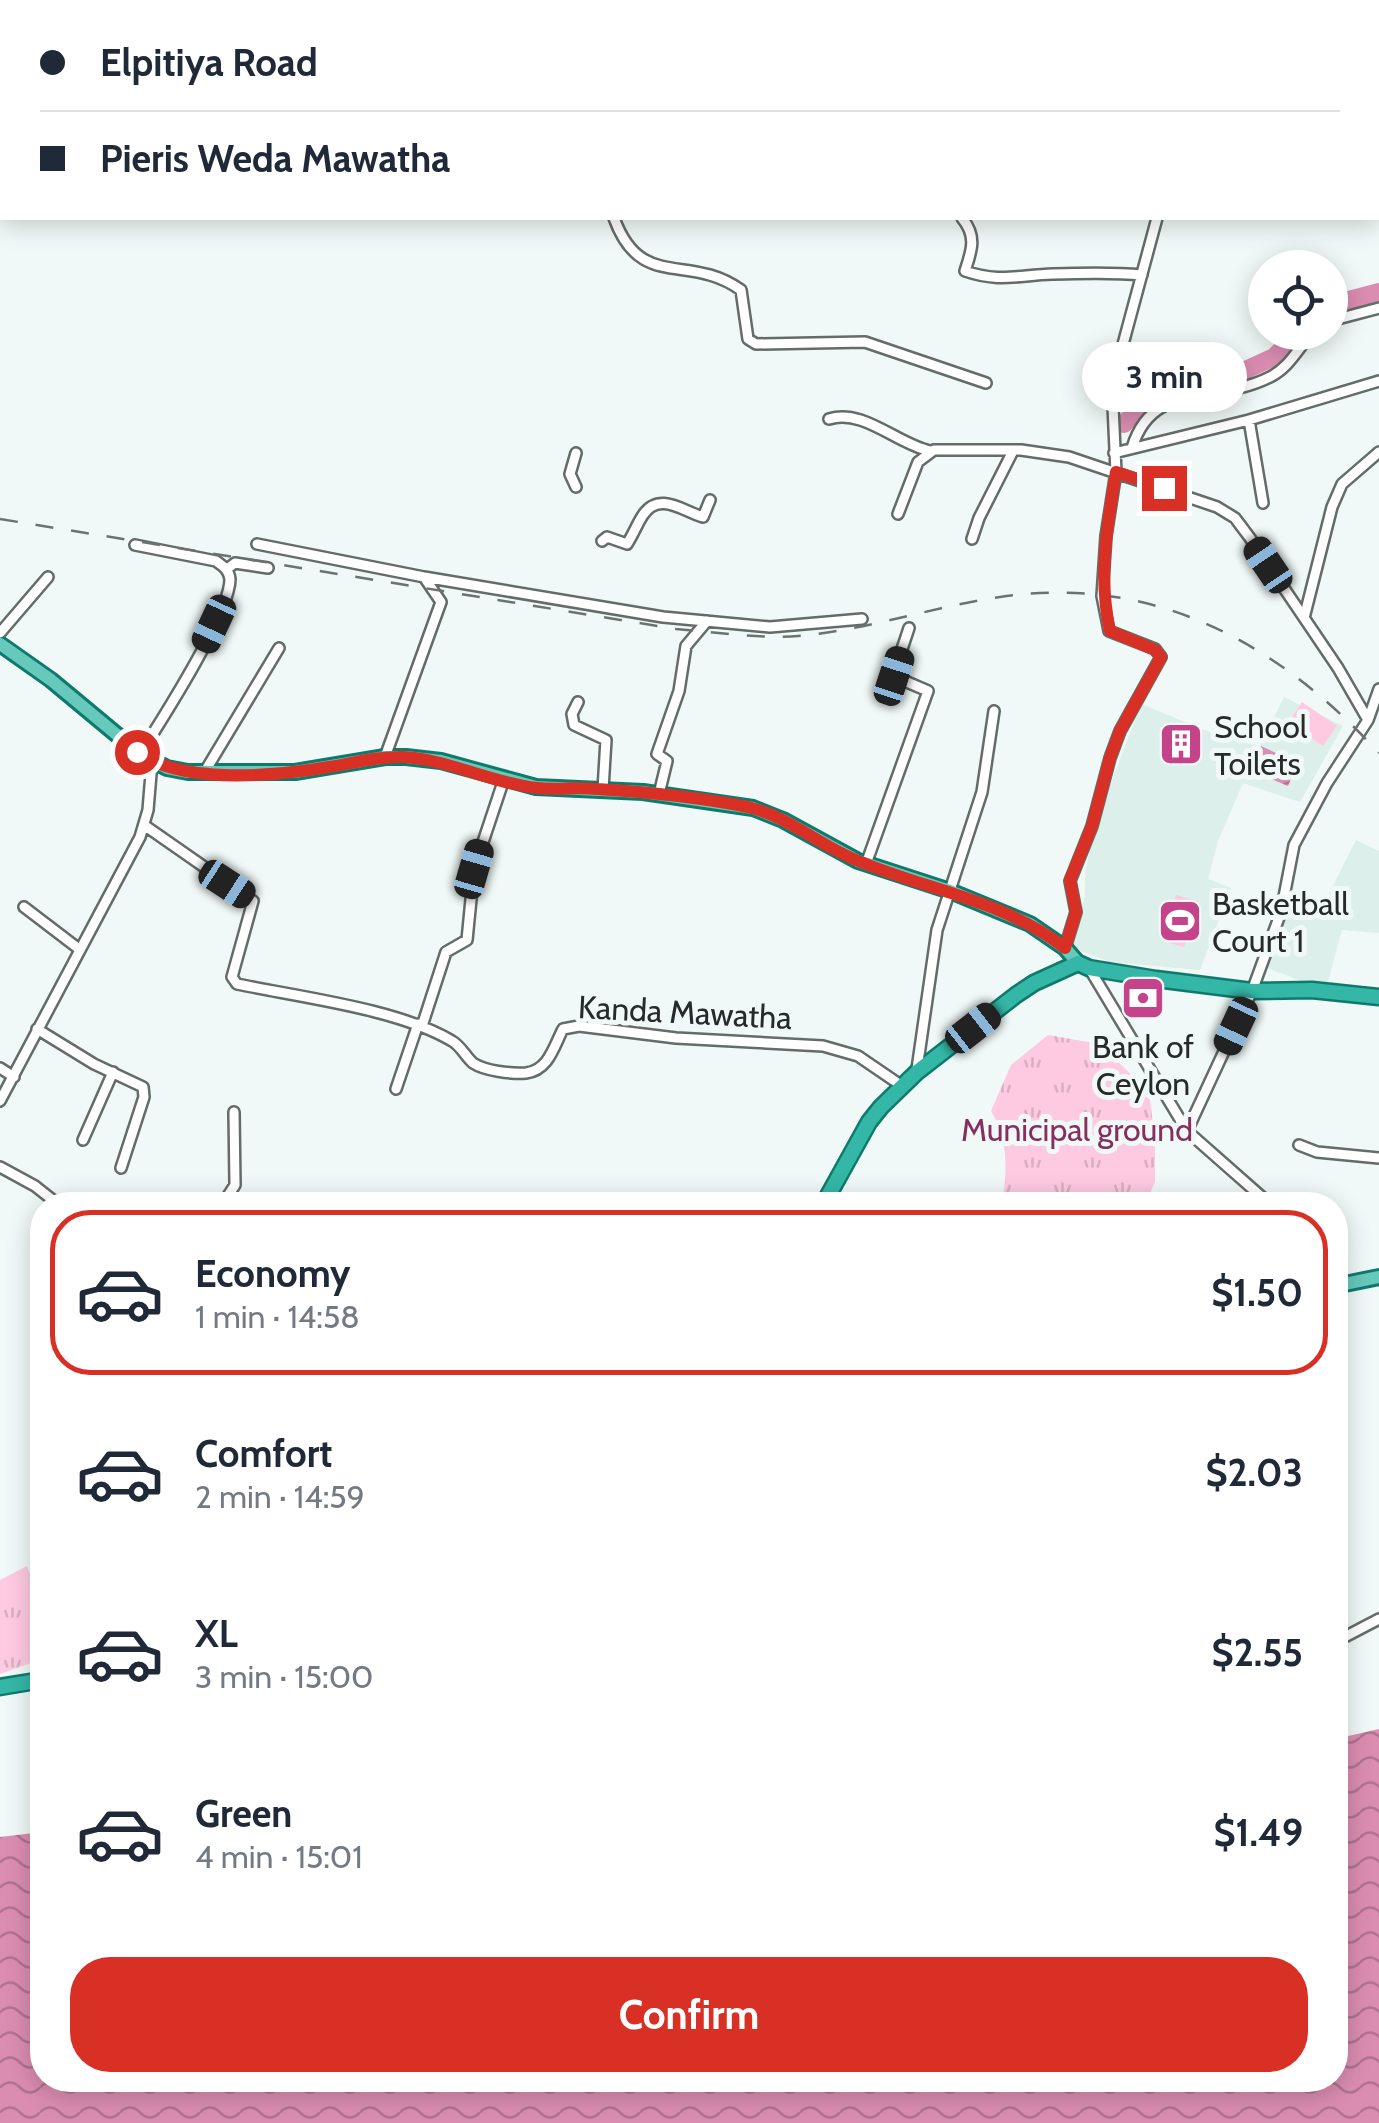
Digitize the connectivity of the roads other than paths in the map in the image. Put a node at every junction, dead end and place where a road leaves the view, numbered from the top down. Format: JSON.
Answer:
{"nodes":[{"id":1,"x":615,"y":220,"type":"edge"},
{"id":2,"x":964,"y":220,"type":"edge"},
{"id":3,"x":1156,"y":220,"type":"edge"},
{"id":4,"x":1142,"y":276,"type":"junction"},
{"id":5,"x":1379,"y":308,"type":"edge"},
{"id":6,"x":1348,"y":316,"type":"edge"},
{"id":7,"x":1300,"y":350,"type":"edge"},
{"id":8,"x":1379,"y":381,"type":"edge"},
{"id":9,"x":986,"y":382,"type":"dead end"},
{"id":10,"x":829,"y":419,"type":"dead end"},
{"id":11,"x":1249,"y":420,"type":"junction"},
{"id":12,"x":1132,"y":448,"type":"junction"},
{"id":13,"x":1013,"y":450,"type":"junction"},
{"id":14,"x":930,"y":451,"type":"junction"},
{"id":15,"x":576,"y":452,"type":"dead end"},
{"id":16,"x":1379,"y":452,"type":"edge"},
{"id":17,"x":1114,"y":453,"type":"junction"},
{"id":18,"x":1116,"y":472,"type":"junction"},
{"id":19,"x":576,"y":487,"type":"dead end"},
{"id":20,"x":710,"y":500,"type":"dead end"},
{"id":21,"x":1263,"y":503,"type":"dead end"},
{"id":22,"x":898,"y":514,"type":"dead end"},
{"id":23,"x":972,"y":539,"type":"dead end"},
{"id":24,"x":602,"y":541,"type":"dead end"},
{"id":25,"x":258,"y":544,"type":"dead end"},
{"id":26,"x":134,"y":545,"type":"dead end"},
{"id":27,"x":268,"y":568,"type":"dead end"},
{"id":28,"x":227,"y":569,"type":"junction"},
{"id":29,"x":48,"y":577,"type":"dead end"},
{"id":30,"x":424,"y":577,"type":"junction"},
{"id":31,"x":1304,"y":618,"type":"junction"},
{"id":32,"x":862,"y":619,"type":"dead end"},
{"id":33,"x":707,"y":621,"type":"junction"},
{"id":34,"x":909,"y":628,"type":"dead end"},
{"id":35,"x":0,"y":633,"type":"edge"},
{"id":36,"x":0,"y":644,"type":"edge"},
{"id":37,"x":278,"y":648,"type":"dead end"},
{"id":38,"x":1379,"y":689,"type":"edge"},
{"id":39,"x":578,"y":702,"type":"dead end"},
{"id":40,"x":994,"y":710,"type":"dead end"},
{"id":41,"x":1368,"y":720,"type":"junction"},
{"id":42,"x":385,"y":757,"type":"junction"},
{"id":43,"x":146,"y":758,"type":"junction"},
{"id":44,"x":204,"y":773,"type":"junction"},
{"id":45,"x":504,"y":779,"type":"junction"},
{"id":46,"x":603,"y":789,"type":"junction"},
{"id":47,"x":659,"y":794,"type":"junction"},
{"id":48,"x":144,"y":824,"type":"junction"},
{"id":49,"x":866,"y":864,"type":"junction"},
{"id":50,"x":950,"y":891,"type":"junction"},
{"id":51,"x":24,"y":907,"type":"dead end"},
{"id":52,"x":1065,"y":948,"type":"junction"},
{"id":53,"x":79,"y":949,"type":"junction"},
{"id":54,"x":1083,"y":966,"type":"junction"},
{"id":55,"x":1252,"y":991,"type":"junction"},
{"id":56,"x":1379,"y":997,"type":"edge"},
{"id":57,"x":420,"y":1025,"type":"junction"},
{"id":58,"x":38,"y":1029,"type":"junction"},
{"id":59,"x":0,"y":1068,"type":"edge"},
{"id":60,"x":112,"y":1072,"type":"junction"},
{"id":61,"x":917,"y":1072,"type":"junction"},
{"id":62,"x":14,"y":1077,"type":"junction"},
{"id":63,"x":902,"y":1086,"type":"junction"},
{"id":64,"x":396,"y":1089,"type":"dead end"},
{"id":65,"x":0,"y":1100,"type":"edge"},
{"id":66,"x":234,"y":1112,"type":"dead end"},
{"id":67,"x":1186,"y":1131,"type":"junction"},
{"id":68,"x":83,"y":1140,"type":"dead end"},
{"id":69,"x":1299,"y":1145,"type":"dead end"},
{"id":70,"x":1379,"y":1158,"type":"edge"},
{"id":71,"x":0,"y":1166,"type":"edge"},
{"id":72,"x":121,"y":1168,"type":"dead end"},
{"id":73,"x":42,"y":1192,"type":"edge"},
{"id":74,"x":230,"y":1192,"type":"edge"},
{"id":75,"x":830,"y":1192,"type":"edge"},
{"id":76,"x":1256,"y":1192,"type":"edge"},
{"id":77,"x":1379,"y":1277,"type":"edge"},
{"id":78,"x":1348,"y":1283,"type":"edge"},
{"id":79,"x":1379,"y":1619,"type":"edge"},
{"id":80,"x":1348,"y":1635,"type":"edge"},
{"id":81,"x":30,"y":1682,"type":"edge"},
{"id":82,"x":0,"y":1688,"type":"edge"}],
"edges":[{"from":1,"to":9,"type":"street"},
{"from":2,"to":4,"type":"street"},
{"from":3,"to":4,"type":"street"},
{"from":4,"to":17,"type":"street"},
{"from":5,"to":6,"type":"street"},
{"from":7,"to":12,"type":"street"},
{"from":8,"to":11,"type":"street"},
{"from":10,"to":14,"type":"street"},
{"from":11,"to":12,"type":"street"},
{"from":11,"to":21,"type":"street"},
{"from":12,"to":17,"type":"street"},
{"from":13,"to":14,"type":"street"},
{"from":13,"to":18,"type":"street"},
{"from":13,"to":23,"type":"street"},
{"from":14,"to":22,"type":"street"},
{"from":15,"to":19,"type":"street"},
{"from":16,"to":31,"type":"street"},
{"from":17,"to":18,"type":"street"},
{"from":18,"to":31,"type":"street"},
{"from":18,"to":52,"type":"street"},
{"from":20,"to":24,"type":"street"},
{"from":25,"to":30,"type":"street"},
{"from":26,"to":28,"type":"street"},
{"from":27,"to":28,"type":"street"},
{"from":28,"to":43,"type":"street"},
{"from":29,"to":35,"type":"street"},
{"from":30,"to":33,"type":"street"},
{"from":30,"to":42,"type":"street"},
{"from":31,"to":41,"type":"street"},
{"from":32,"to":33,"type":"street"},
{"from":33,"to":47,"type":"street"},
{"from":34,"to":49,"type":"street"},
{"from":36,"to":43,"type":"main road"},
{"from":37,"to":44,"type":"street"},
{"from":38,"to":41,"type":"street"},
{"from":39,"to":46,"type":"street"},
{"from":40,"to":50,"type":"street"},
{"from":41,"to":55,"type":"street"},
{"from":42,"to":44,"type":"main road"},
{"from":42,"to":45,"type":"main road"},
{"from":43,"to":44,"type":"main road"},
{"from":43,"to":48,"type":"street"},
{"from":45,"to":46,"type":"main road"},
{"from":45,"to":57,"type":"street"},
{"from":46,"to":47,"type":"main road"},
{"from":47,"to":49,"type":"main road"},
{"from":48,"to":53,"type":"street"},
{"from":48,"to":57,"type":"street","name":"Kanda Mawatha"},
{"from":49,"to":50,"type":"main road"},
{"from":50,"to":52,"type":"main road"},
{"from":50,"to":61,"type":"street"},
{"from":51,"to":53,"type":"street"},
{"from":52,"to":54,"type":"main road"},
{"from":53,"to":58,"type":"street"},
{"from":54,"to":55,"type":"highway"},
{"from":54,"to":61,"type":"highway"},
{"from":54,"to":67,"type":"street"},
{"from":55,"to":56,"type":"highway"},
{"from":55,"to":67,"type":"street"},
{"from":57,"to":63,"type":"street","name":"Kanda Mawatha"},
{"from":57,"to":64,"type":"street"},
{"from":58,"to":60,"type":"street"},
{"from":58,"to":62,"type":"street"},
{"from":59,"to":62,"type":"street"},
{"from":60,"to":68,"type":"street"},
{"from":60,"to":72,"type":"street"},
{"from":61,"to":63,"type":"highway"},
{"from":62,"to":65,"type":"street"},
{"from":63,"to":75,"type":"highway"},
{"from":66,"to":74,"type":"street"},
{"from":67,"to":76,"type":"street"},
{"from":69,"to":70,"type":"street"},
{"from":71,"to":73,"type":"street"},
{"from":77,"to":78,"type":"main road"},
{"from":79,"to":80,"type":"street"},
{"from":81,"to":82,"type":"highway"}]}
